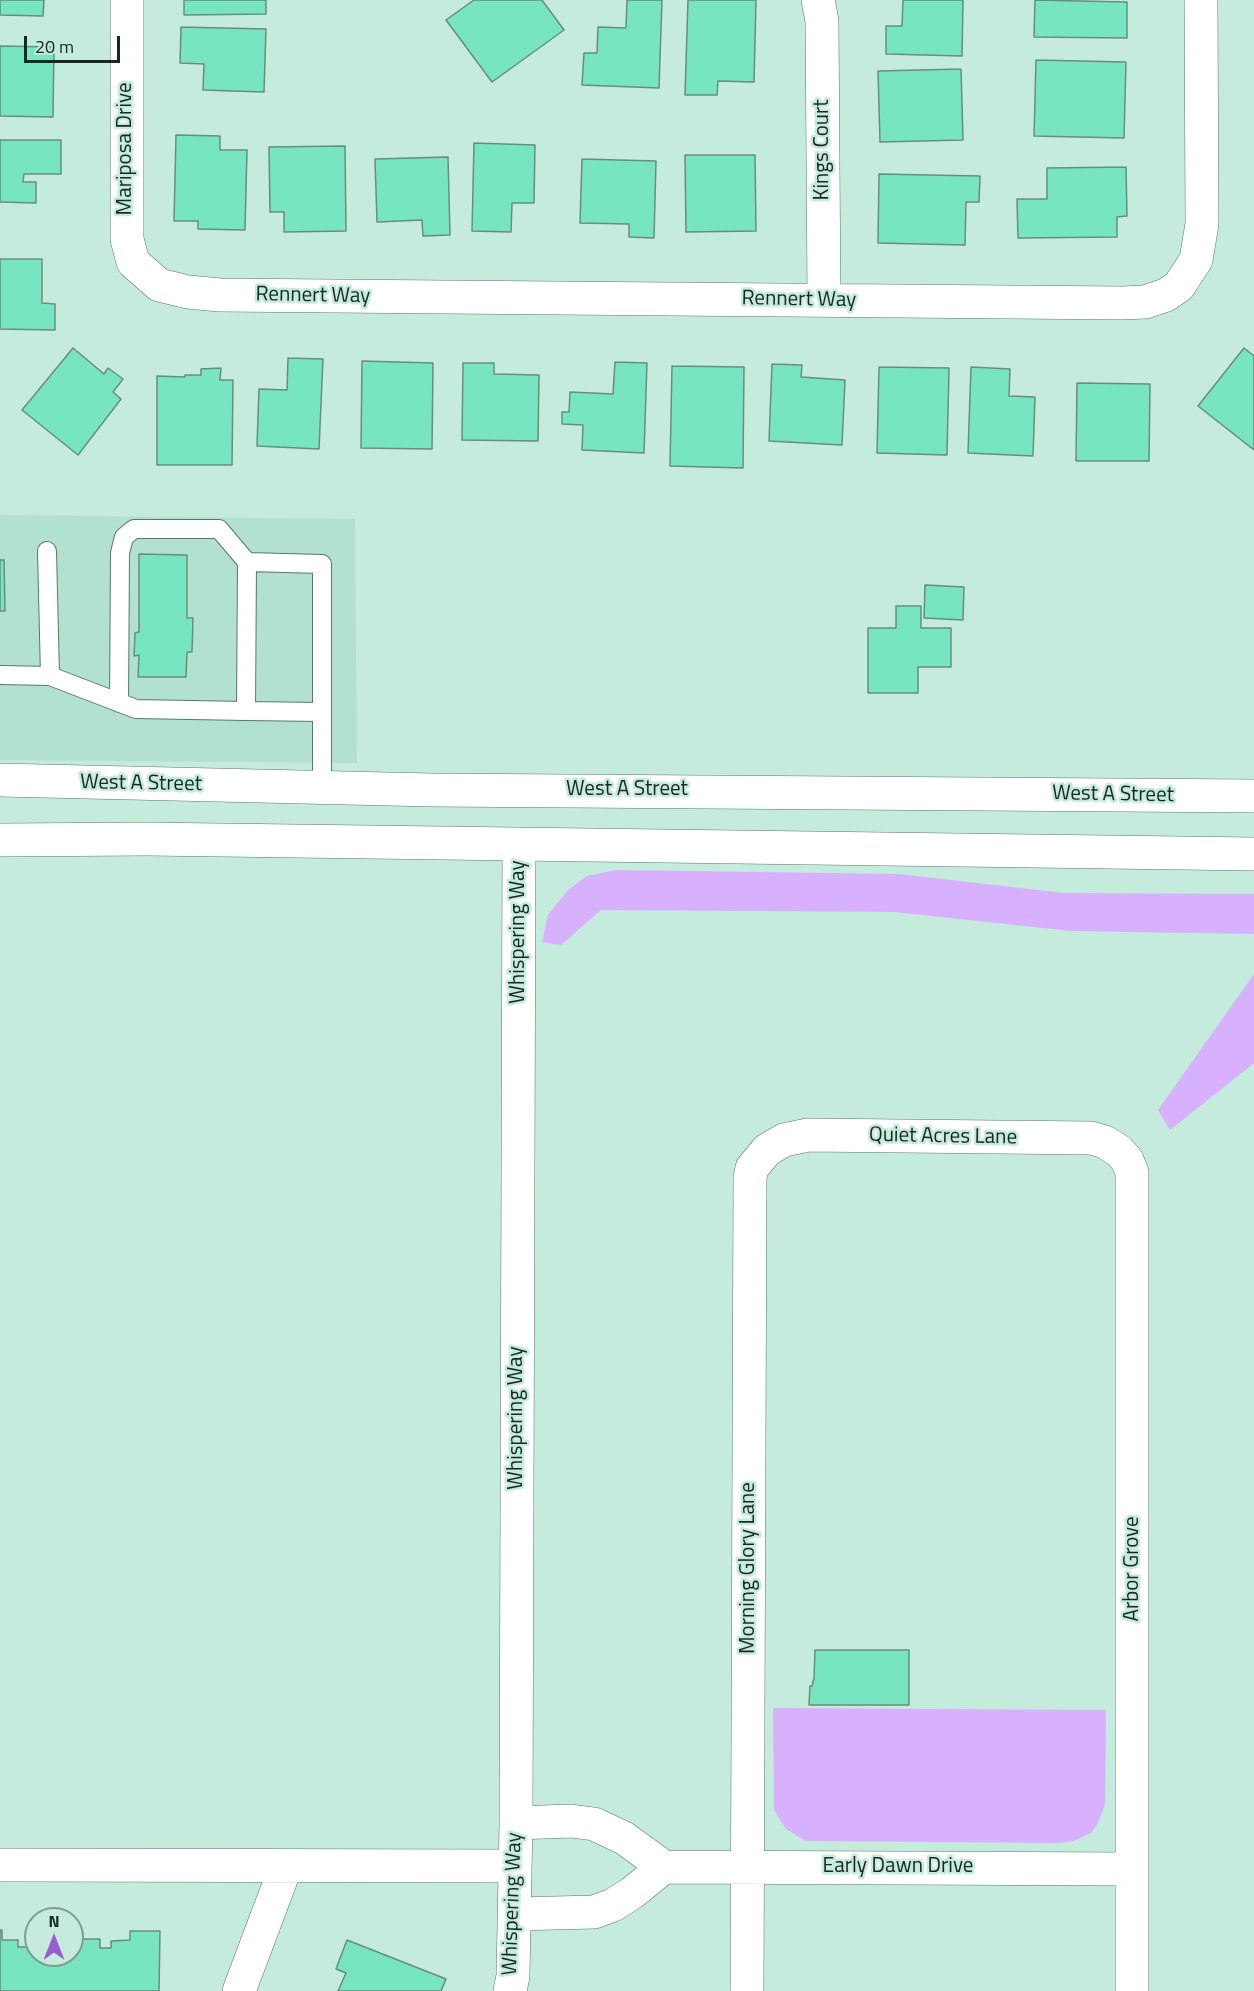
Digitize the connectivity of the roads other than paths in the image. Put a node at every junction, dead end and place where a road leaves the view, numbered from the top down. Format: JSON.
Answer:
{"nodes":[{"id":1,"x":127,"y":0,"type":"edge"},
{"id":2,"x":818,"y":0,"type":"edge"},
{"id":3,"x":1202,"y":0,"type":"edge"},
{"id":4,"x":134,"y":262,"type":"joint"},
{"id":5,"x":824,"y":300,"type":"junction"},
{"id":6,"x":47,"y":551,"type":"dead end"},
{"id":7,"x":248,"y":562,"type":"junction"},
{"id":8,"x":0,"y":675,"type":"edge"},
{"id":9,"x":50,"y":676,"type":"junction"},
{"id":10,"x":119,"y":703,"type":"junction"},
{"id":11,"x":246,"y":711,"type":"junction"},
{"id":12,"x":322,"y":712,"type":"junction"},
{"id":13,"x":0,"y":780,"type":"edge"},
{"id":14,"x":322,"y":788,"type":"junction"},
{"id":15,"x":1254,"y":796,"type":"edge"},
{"id":16,"x":0,"y":840,"type":"edge"},
{"id":17,"x":519,"y":845,"type":"junction"},
{"id":18,"x":1254,"y":855,"type":"edge"},
{"id":19,"x":767,"y":1150,"type":"joint"},
{"id":20,"x":1119,"y":1151,"type":"joint"},
{"id":21,"x":516,"y":1822,"type":"junction"},
{"id":22,"x":0,"y":1865,"type":"edge"},
{"id":23,"x":286,"y":1866,"type":"junction"},
{"id":24,"x":515,"y":1866,"type":"junction"},
{"id":25,"x":747,"y":1866,"type":"junction"},
{"id":26,"x":664,"y":1867,"type":"junction"},
{"id":27,"x":1132,"y":1869,"type":"junction"},
{"id":28,"x":514,"y":1914,"type":"junction"},
{"id":29,"x":239,"y":1991,"type":"edge"},
{"id":30,"x":510,"y":1991,"type":"edge"},
{"id":31,"x":747,"y":1991,"type":"edge"},
{"id":32,"x":1132,"y":1991,"type":"edge"}],
"edges":[{"from":1,"to":4,"type":"street","name":"Mariposa Drive"},
{"from":2,"to":5,"type":"street","name":"Kings Court"},
{"from":3,"to":5,"type":"street","name":"Rennert Way"},
{"from":4,"to":5,"type":"street","name":"Rennert Way"},
{"from":6,"to":9,"type":"lane"},
{"from":7,"to":10,"type":"lane"},
{"from":7,"to":11,"type":"lane"},
{"from":7,"to":12,"type":"lane"},
{"from":8,"to":9,"type":"lane"},
{"from":9,"to":10,"type":"lane"},
{"from":10,"to":11,"type":"lane"},
{"from":11,"to":12,"type":"lane"},
{"from":12,"to":14,"type":"lane"},
{"from":13,"to":14,"type":"street","name":"West A Street"},
{"from":14,"to":15,"type":"street","name":"West A Street"},
{"from":16,"to":17,"type":"street"},
{"from":17,"to":18,"type":"street"},
{"from":17,"to":21,"type":"street","name":"Whispering Way"},
{"from":19,"to":20,"type":"street","name":"Quiet Acres Lane"},
{"from":19,"to":25,"type":"street","name":"Morning Glory Lane"},
{"from":20,"to":27,"type":"street","name":"Arbor Grove"},
{"from":21,"to":24,"type":"street","name":"Whispering Way"},
{"from":21,"to":26,"type":"street"},
{"from":22,"to":23,"type":"street"},
{"from":23,"to":24,"type":"street"},
{"from":23,"to":29,"type":"street"},
{"from":24,"to":28,"type":"street","name":"Whispering Way"},
{"from":25,"to":26,"type":"street","name":"Early Dawn Drive"},
{"from":25,"to":27,"type":"street","name":"Early Dawn Drive"},
{"from":25,"to":31,"type":"street","name":"Morning Glory Lane"},
{"from":26,"to":28,"type":"street"},
{"from":27,"to":32,"type":"street","name":"Arbor Grove"},
{"from":28,"to":30,"type":"street","name":"Whispering Way"}]}
